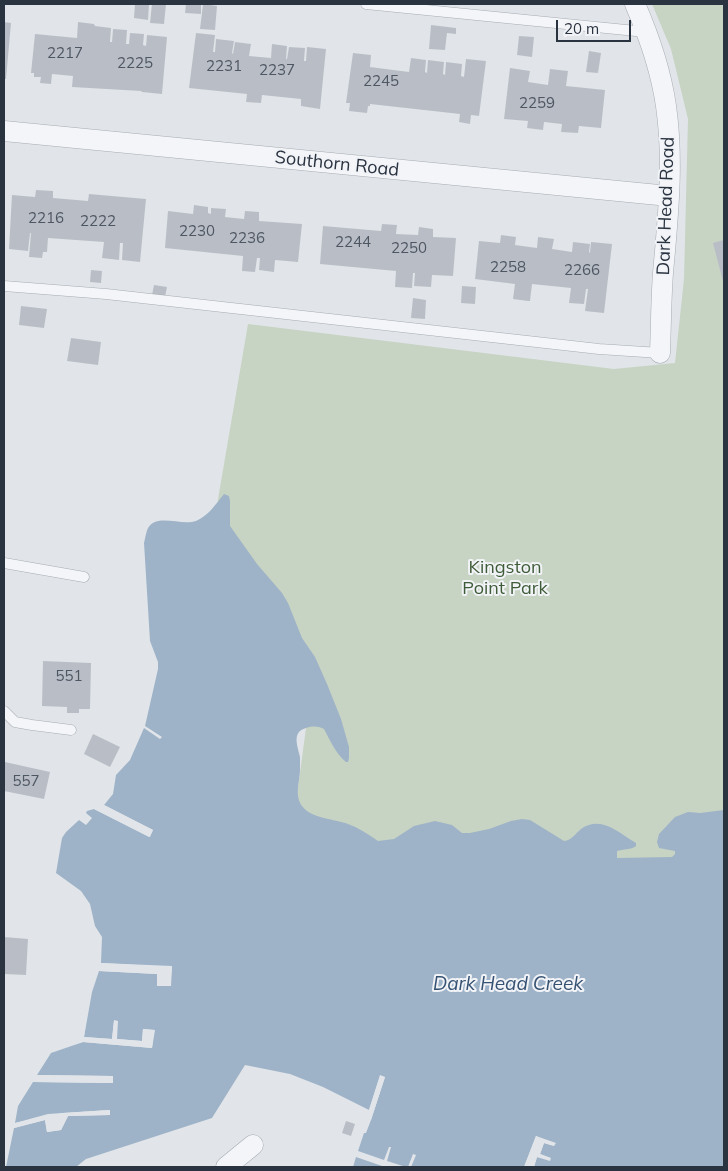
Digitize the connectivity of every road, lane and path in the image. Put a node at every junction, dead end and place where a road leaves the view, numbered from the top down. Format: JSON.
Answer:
{"nodes":[{"id":1,"x":366,"y":4,"type":"edge"},
{"id":2,"x":635,"y":4,"type":"edge"},
{"id":3,"x":646,"y":32,"type":"junction"},
{"id":4,"x":4,"y":132,"type":"edge"},
{"id":5,"x":670,"y":196,"type":"junction"},
{"id":6,"x":4,"y":286,"type":"edge"},
{"id":7,"x":660,"y":354,"type":"joint"},
{"id":8,"x":4,"y":563,"type":"edge"},
{"id":9,"x":84,"y":577,"type":"dead end"},
{"id":10,"x":4,"y":711,"type":"edge"},
{"id":11,"x":71,"y":730,"type":"dead end"},
{"id":12,"x":253,"y":1144,"type":"dead end"},
{"id":13,"x":226,"y":1167,"type":"edge"}],
"edges":[{"from":1,"to":3,"type":"lane"},
{"from":2,"to":3,"type":"street","name":"Dark Head Road"},
{"from":3,"to":5,"type":"street","name":"Dark Head Road"},
{"from":4,"to":5,"type":"street","name":"Southorn Road"},
{"from":5,"to":7,"type":"street","name":"Dark Head Road"},
{"from":6,"to":7,"type":"lane"},
{"from":8,"to":9,"type":"lane"},
{"from":10,"to":11,"type":"lane"},
{"from":12,"to":13,"type":"street"}]}
